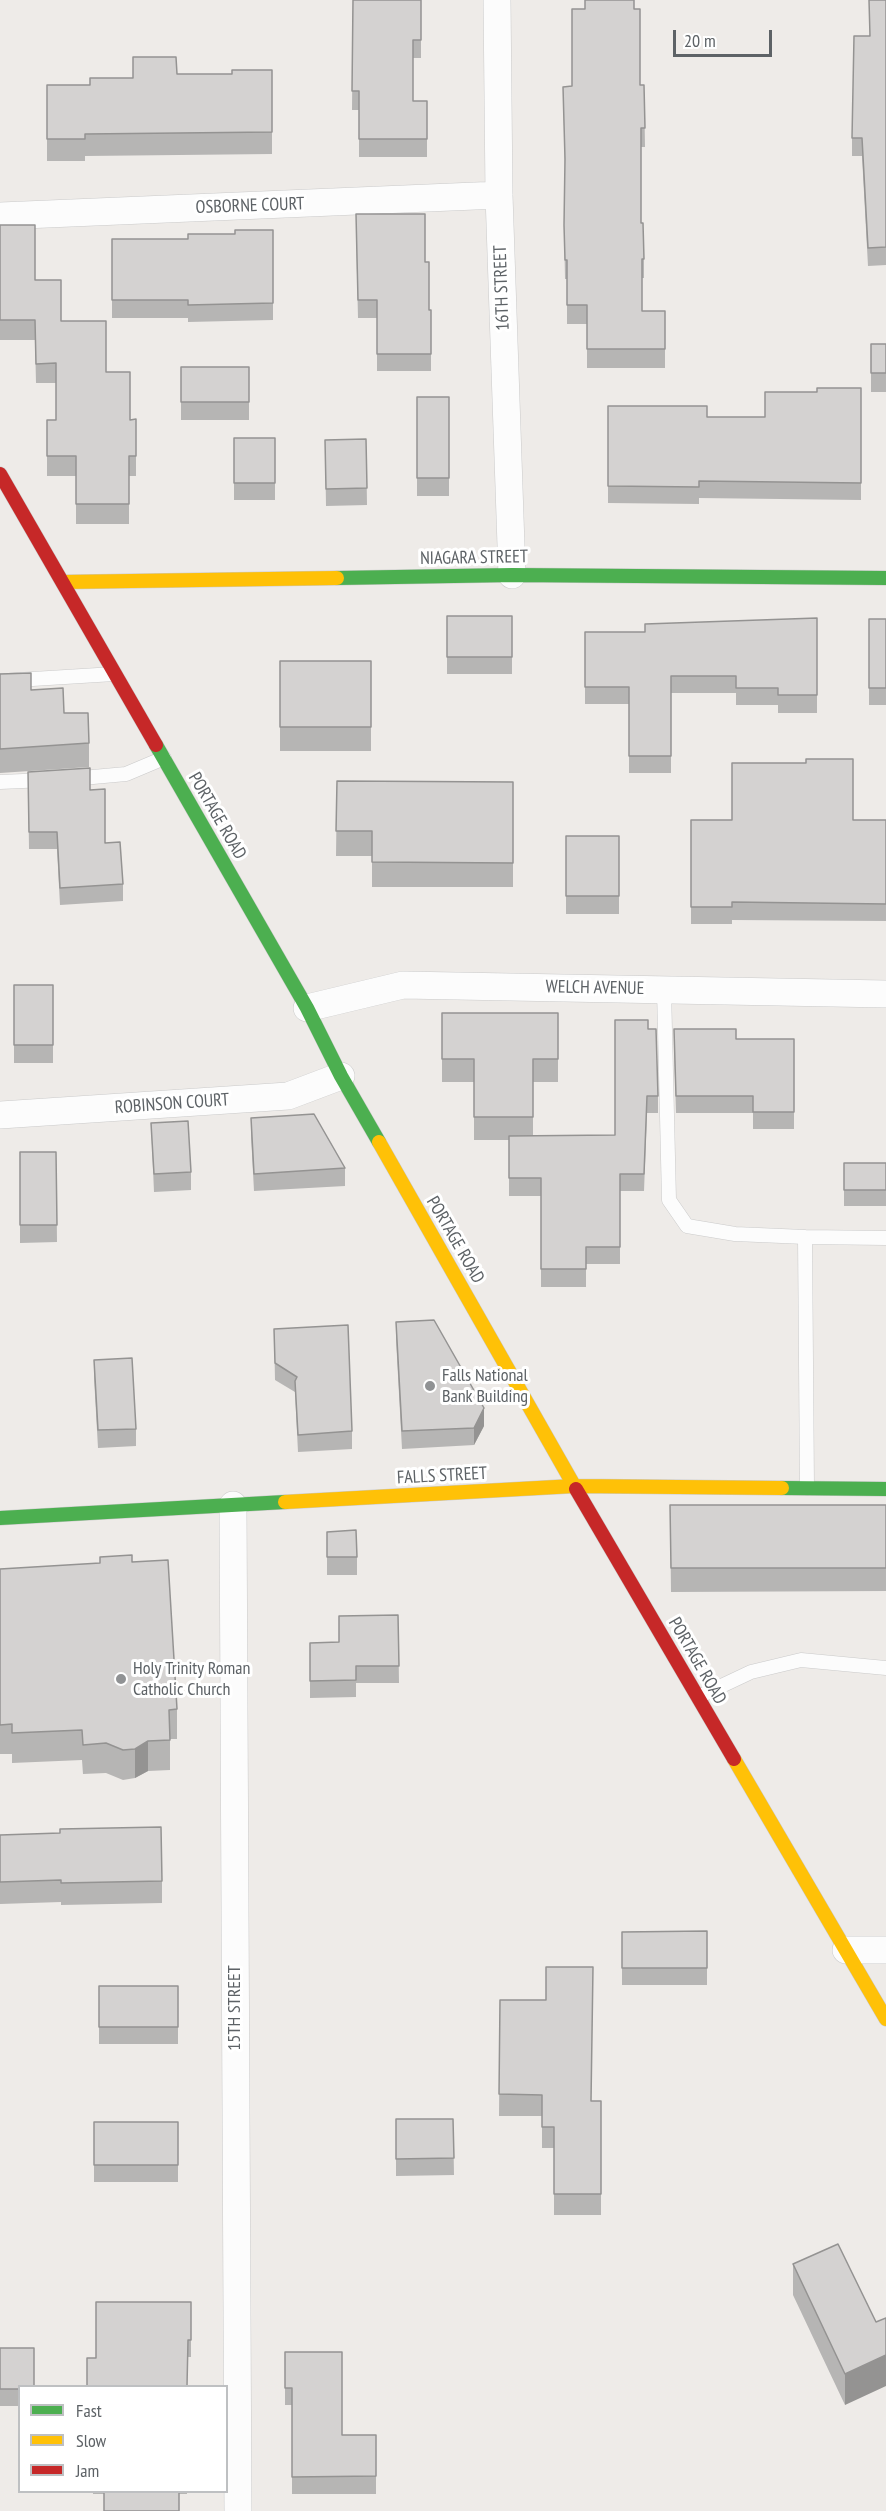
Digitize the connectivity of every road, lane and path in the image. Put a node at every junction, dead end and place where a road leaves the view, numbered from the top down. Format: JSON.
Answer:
{"nodes":[{"id":1,"x":497,"y":0,"type":"edge"},
{"id":2,"x":499,"y":195,"type":"junction"},
{"id":3,"x":0,"y":216,"type":"edge"},
{"id":4,"x":0,"y":474,"type":"edge"},
{"id":5,"x":512,"y":575,"type":"junction"},
{"id":6,"x":886,"y":578,"type":"edge"},
{"id":7,"x":63,"y":582,"type":"junction"},
{"id":8,"x":116,"y":674,"type":"junction"},
{"id":9,"x":0,"y":681,"type":"edge"},
{"id":10,"x":164,"y":758,"type":"junction"},
{"id":11,"x":0,"y":782,"type":"edge"},
{"id":12,"x":664,"y":989,"type":"junction"},
{"id":13,"x":886,"y":994,"type":"edge"},
{"id":14,"x":307,"y":1008,"type":"junction"},
{"id":15,"x":341,"y":1076,"type":"junction"},
{"id":16,"x":0,"y":1115,"type":"edge"},
{"id":17,"x":805,"y":1237,"type":"junction"},
{"id":18,"x":886,"y":1238,"type":"edge"},
{"id":19,"x":574,"y":1486,"type":"junction"},
{"id":20,"x":886,"y":1489,"type":"edge"},
{"id":21,"x":807,"y":1490,"type":"junction"},
{"id":22,"x":233,"y":1505,"type":"junction"},
{"id":23,"x":0,"y":1518,"type":"edge"},
{"id":24,"x":886,"y":1668,"type":"edge"},
{"id":25,"x":698,"y":1697,"type":"junction"},
{"id":26,"x":846,"y":1950,"type":"junction"},
{"id":27,"x":886,"y":1950,"type":"edge"},
{"id":28,"x":886,"y":2019,"type":"edge"},
{"id":29,"x":238,"y":2511,"type":"edge"}],
"edges":[{"from":1,"to":2,"type":"street","name":"16TH STREET"},
{"from":2,"to":3,"type":"street","name":"OSBORNE COURT"},
{"from":2,"to":5,"type":"street","name":"16TH STREET"},
{"from":4,"to":7,"type":"street","name":"PORTAGE ROAD"},
{"from":5,"to":6,"type":"street","name":"NIAGARA STREET"},
{"from":5,"to":7,"type":"street","name":"NIAGARA STREET"},
{"from":7,"to":8,"type":"street","name":"PORTAGE ROAD"},
{"from":8,"to":9,"type":"lane"},
{"from":8,"to":10,"type":"street","name":"PORTAGE ROAD"},
{"from":10,"to":11,"type":"lane"},
{"from":10,"to":14,"type":"street","name":"PORTAGE ROAD"},
{"from":12,"to":13,"type":"street","name":"WELCH AVENUE"},
{"from":12,"to":14,"type":"street","name":"WELCH AVENUE"},
{"from":12,"to":17,"type":"lane"},
{"from":14,"to":15,"type":"street","name":"PORTAGE ROAD"},
{"from":15,"to":16,"type":"street","name":"ROBINSON COURT"},
{"from":15,"to":19,"type":"street","name":"PORTAGE ROAD"},
{"from":17,"to":18,"type":"lane"},
{"from":17,"to":21,"type":"lane"},
{"from":19,"to":21,"type":"street","name":"FALLS STREET"},
{"from":19,"to":22,"type":"street","name":"FALLS STREET"},
{"from":19,"to":25,"type":"street","name":"PORTAGE ROAD"},
{"from":20,"to":21,"type":"street","name":"FALLS STREET"},
{"from":22,"to":23,"type":"street","name":"FALLS STREET"},
{"from":22,"to":29,"type":"street","name":"15TH STREET"},
{"from":24,"to":25,"type":"lane"},
{"from":25,"to":26,"type":"street","name":"PORTAGE ROAD"},
{"from":26,"to":27,"type":"street"},
{"from":26,"to":28,"type":"street","name":"PORTAGE ROAD"}]}
